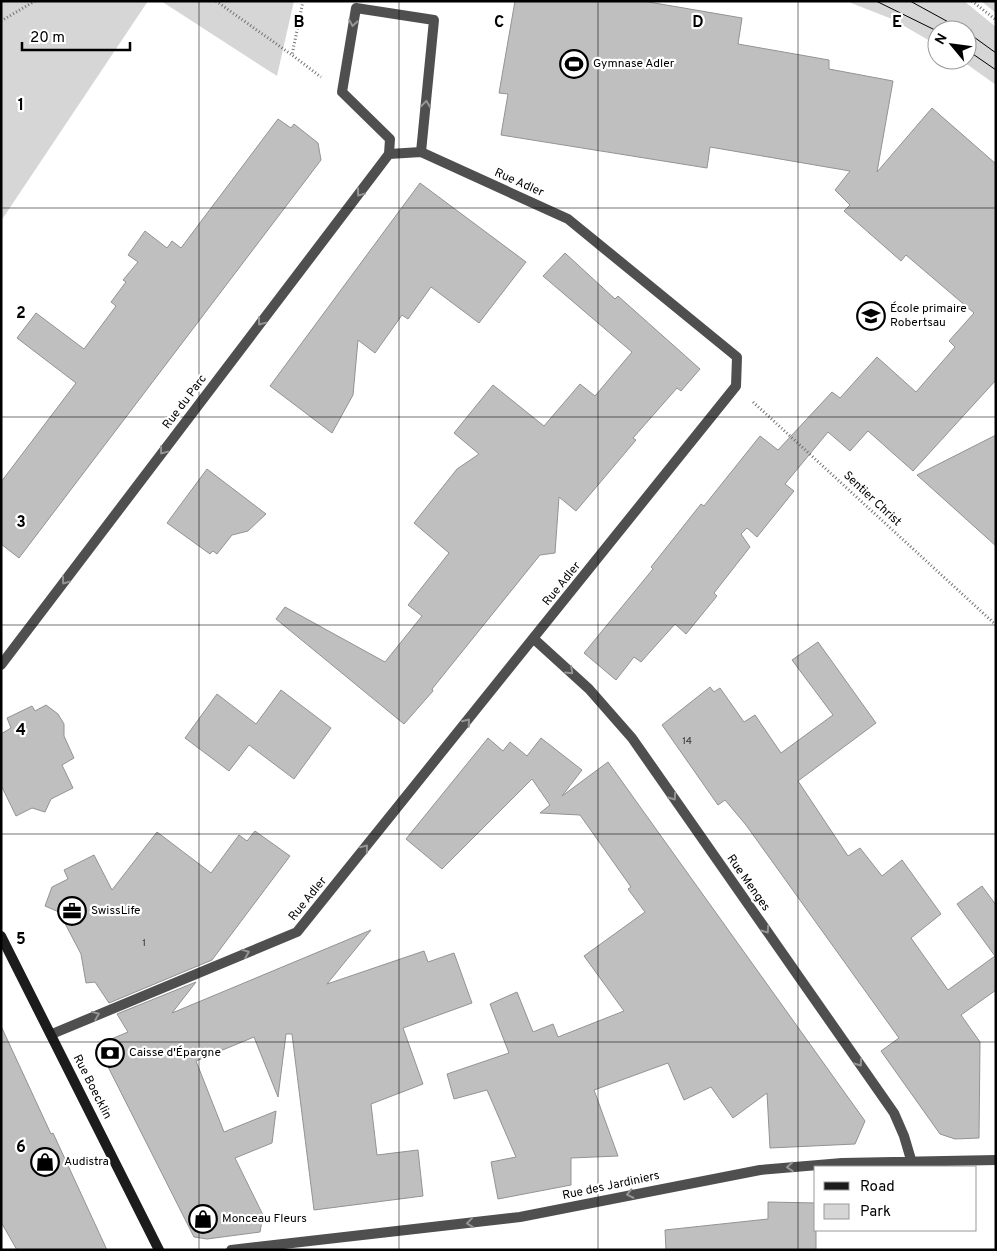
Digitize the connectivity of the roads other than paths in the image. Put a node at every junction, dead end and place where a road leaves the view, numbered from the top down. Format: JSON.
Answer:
{"nodes":[{"id":1,"x":422,"y":152,"type":"junction"},
{"id":2,"x":389,"y":154,"type":"junction"},
{"id":3,"x":534,"y":639,"type":"junction"},
{"id":4,"x":1,"y":665,"type":"edge"},
{"id":5,"x":1,"y":936,"type":"edge"},
{"id":6,"x":52,"y":1034,"type":"junction"},
{"id":7,"x":996,"y":1160,"type":"edge"},
{"id":8,"x":912,"y":1163,"type":"junction"},
{"id":9,"x":160,"y":1250,"type":"edge"},
{"id":10,"x":231,"y":1250,"type":"edge"}],
"edges":[{"from":1,"to":2,"type":"street","name":"Rue Adler"},
{"from":1,"to":2,"type":"street","one_way":true},
{"from":1,"to":3,"type":"street","name":"Rue Adler"},
{"from":2,"to":4,"type":"street","name":"Rue du Parc","one_way":true},
{"from":6,"to":3,"type":"street","name":"Rue Adler","one_way":true},
{"from":3,"to":8,"type":"street","name":"Rue Menges","one_way":true},
{"from":5,"to":6,"type":"main road","name":"Rue Boecklin"},
{"from":6,"to":9,"type":"main road","name":"Rue Boecklin"},
{"from":7,"to":8,"type":"street","name":"Rue des Jardiniers"},
{"from":8,"to":10,"type":"street","name":"Rue des Jardiniers","one_way":true}]}
